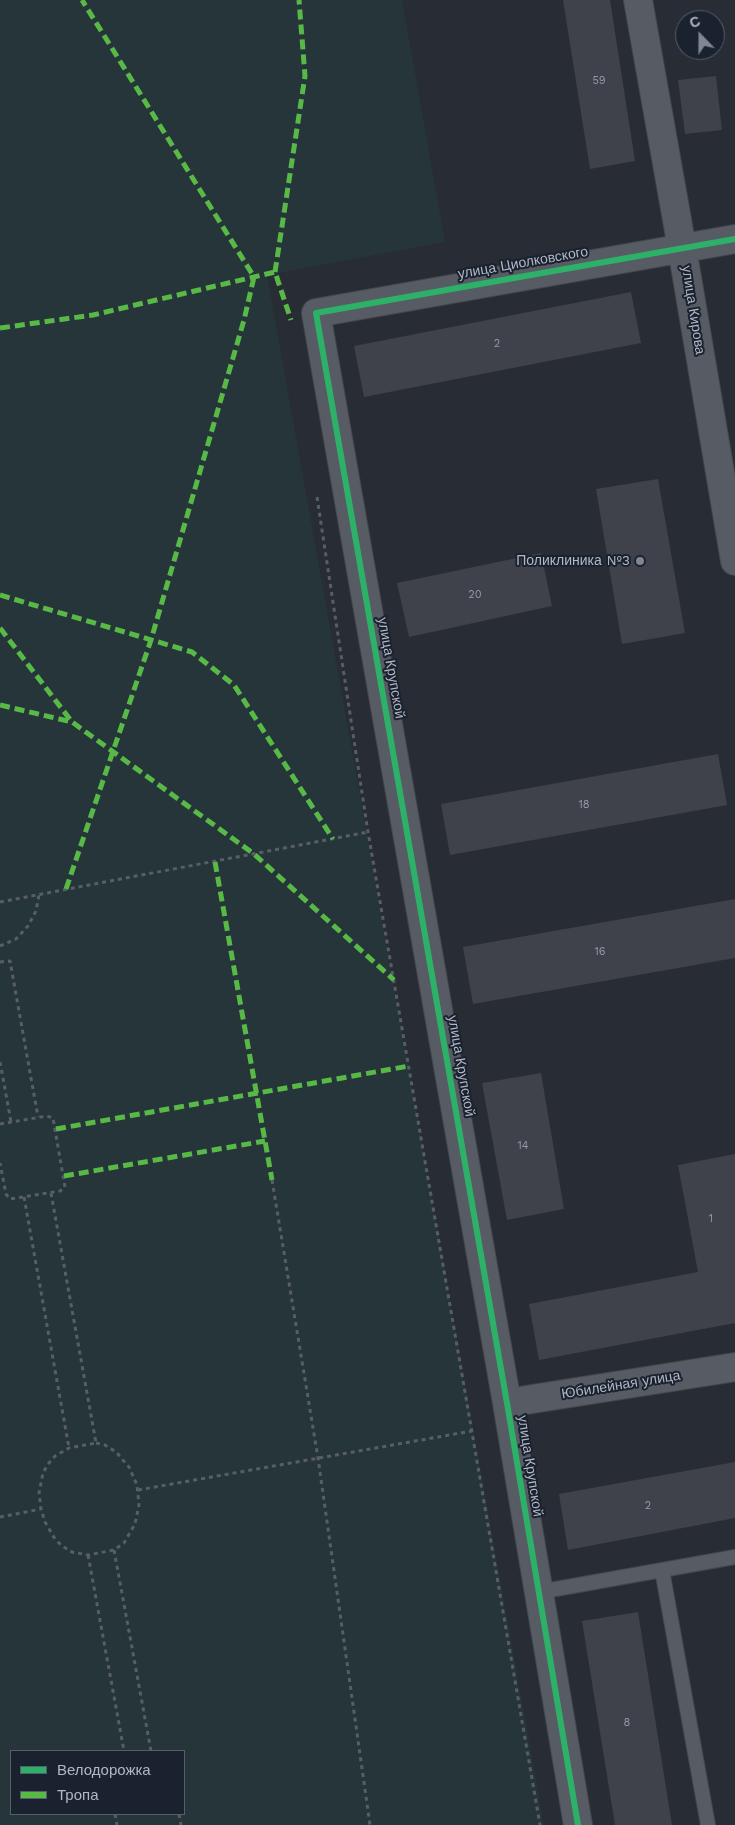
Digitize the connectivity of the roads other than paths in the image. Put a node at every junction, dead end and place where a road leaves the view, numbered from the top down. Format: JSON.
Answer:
{"nodes":[{"id":1,"x":638,"y":0,"type":"edge"},
{"id":2,"x":735,"y":239,"type":"edge"},
{"id":3,"x":682,"y":248,"type":"junction"},
{"id":4,"x":316,"y":313,"type":"joint"},
{"id":5,"x":734,"y":552,"type":"edge"},
{"id":6,"x":735,"y":1367,"type":"edge"},
{"id":7,"x":508,"y":1403,"type":"junction"},
{"id":8,"x":735,"y":1557,"type":"edge"},
{"id":9,"x":662,"y":1570,"type":"junction"},
{"id":10,"x":539,"y":1592,"type":"junction"},
{"id":11,"x":578,"y":1825,"type":"edge"},
{"id":12,"x":708,"y":1825,"type":"edge"}],
"edges":[{"from":1,"to":3,"type":"street","name":"улица Кирова"},
{"from":2,"to":3,"type":"street","name":"улица Циолковского"},
{"from":3,"to":4,"type":"street","name":"улица Циолковского"},
{"from":3,"to":5,"type":"street","name":"улица Кирова"},
{"from":4,"to":7,"type":"street","name":"улица Крупской"},
{"from":6,"to":7,"type":"street","name":"Юбилейная улица"},
{"from":7,"to":10,"type":"street","name":"улица Крупской"},
{"from":8,"to":9,"type":"lane"},
{"from":9,"to":10,"type":"lane"},
{"from":9,"to":12,"type":"lane"},
{"from":10,"to":11,"type":"street","name":"улица Крупской"}]}
